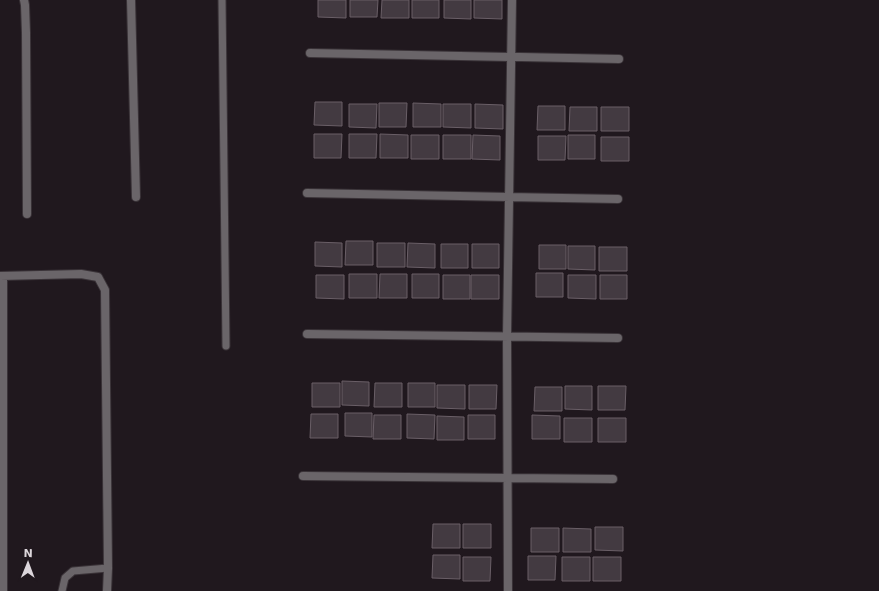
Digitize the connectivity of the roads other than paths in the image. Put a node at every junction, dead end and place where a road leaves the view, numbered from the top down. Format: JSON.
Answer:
{"nodes":[{"id":1,"x":24,"y":0,"type":"edge"},
{"id":2,"x":131,"y":0,"type":"edge"},
{"id":3,"x":222,"y":0,"type":"edge"},
{"id":4,"x":512,"y":0,"type":"edge"},
{"id":5,"x":310,"y":53,"type":"dead end"},
{"id":6,"x":511,"y":57,"type":"junction"},
{"id":7,"x":619,"y":59,"type":"dead end"},
{"id":8,"x":307,"y":193,"type":"dead end"},
{"id":9,"x":510,"y":196,"type":"junction"},
{"id":10,"x":136,"y":197,"type":"dead end"},
{"id":11,"x":618,"y":199,"type":"dead end"},
{"id":12,"x":27,"y":214,"type":"dead end"},
{"id":13,"x":2,"y":276,"type":"edge"},
{"id":14,"x":308,"y":334,"type":"dead end"},
{"id":15,"x":508,"y":336,"type":"junction"},
{"id":16,"x":618,"y":338,"type":"dead end"},
{"id":17,"x":226,"y":346,"type":"dead end"},
{"id":18,"x":303,"y":476,"type":"dead end"},
{"id":19,"x":507,"y":478,"type":"junction"},
{"id":20,"x":613,"y":479,"type":"dead end"},
{"id":21,"x":108,"y":568,"type":"junction"},
{"id":22,"x":3,"y":591,"type":"edge"},
{"id":23,"x":62,"y":591,"type":"edge"},
{"id":24,"x":107,"y":591,"type":"edge"},
{"id":25,"x":508,"y":591,"type":"edge"}],
"edges":[{"from":1,"to":12,"type":"street"},
{"from":2,"to":10,"type":"street"},
{"from":3,"to":17,"type":"lane"},
{"from":4,"to":6,"type":"street"},
{"from":5,"to":6,"type":"street"},
{"from":6,"to":7,"type":"street"},
{"from":6,"to":9,"type":"street"},
{"from":8,"to":9,"type":"street"},
{"from":9,"to":11,"type":"street"},
{"from":9,"to":15,"type":"street"},
{"from":13,"to":21,"type":"street"},
{"from":13,"to":22,"type":"street"},
{"from":14,"to":15,"type":"street"},
{"from":15,"to":16,"type":"street"},
{"from":15,"to":19,"type":"street"},
{"from":18,"to":19,"type":"street"},
{"from":19,"to":20,"type":"street"},
{"from":19,"to":25,"type":"street"},
{"from":21,"to":23,"type":"lane"},
{"from":21,"to":24,"type":"street"}]}
